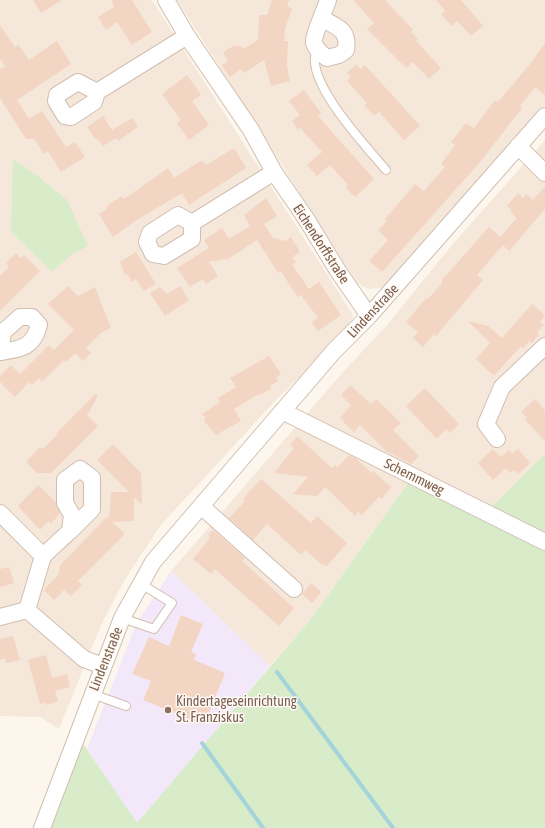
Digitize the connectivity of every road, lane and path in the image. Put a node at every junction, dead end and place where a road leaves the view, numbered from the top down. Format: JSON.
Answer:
{"nodes":[{"id":1,"x":166,"y":0,"type":"edge"},
{"id":2,"x":328,"y":0,"type":"edge"},
{"id":3,"x":322,"y":19,"type":"junction"},
{"id":4,"x":186,"y":36,"type":"junction"},
{"id":5,"x":317,"y":50,"type":"junction"},
{"id":6,"x":97,"y":92,"type":"dead end"},
{"id":7,"x":545,"y":116,"type":"edge"},
{"id":8,"x":518,"y":146,"type":"junction"},
{"id":9,"x":386,"y":170,"type":"dead end"},
{"id":10,"x":274,"y":172,"type":"junction"},
{"id":11,"x":545,"y":173,"type":"edge"},
{"id":12,"x":192,"y":223,"type":"dead end"},
{"id":13,"x":370,"y":316,"type":"junction"},
{"id":14,"x":545,"y":346,"type":"edge"},
{"id":15,"x":282,"y":411,"type":"junction"},
{"id":16,"x":497,"y":439,"type":"dead end"},
{"id":17,"x":201,"y":506,"type":"junction"},
{"id":18,"x":0,"y":513,"type":"edge"},
{"id":19,"x":70,"y":531,"type":"dead end"},
{"id":20,"x":545,"y":542,"type":"edge"},
{"id":21,"x":43,"y":556,"type":"junction"},
{"id":22,"x":141,"y":584,"type":"junction"},
{"id":23,"x":294,"y":590,"type":"dead end"},
{"id":24,"x":27,"y":610,"type":"junction"},
{"id":25,"x":0,"y":617,"type":"edge"},
{"id":26,"x":122,"y":618,"type":"junction"},
{"id":27,"x":103,"y":666,"type":"junction"},
{"id":28,"x":92,"y":694,"type":"junction"},
{"id":29,"x":126,"y":706,"type":"dead end"},
{"id":30,"x":42,"y":828,"type":"edge"}],
"edges":[{"from":1,"to":4,"type":"street","name":"Eichendorffstraße"},
{"from":2,"to":3,"type":"street"},
{"from":3,"to":5,"type":"street"},
{"from":3,"to":5,"type":"street"},
{"from":4,"to":6,"type":"street"},
{"from":4,"to":10,"type":"street","name":"Eichendorffstraße"},
{"from":5,"to":9,"type":"lane"},
{"from":7,"to":8,"type":"street","name":"Lindenstraße"},
{"from":8,"to":11,"type":"street"},
{"from":8,"to":13,"type":"street","name":"Lindenstraße"},
{"from":10,"to":12,"type":"street"},
{"from":10,"to":13,"type":"street","name":"Eichendorffstraße"},
{"from":13,"to":15,"type":"street","name":"Lindenstraße"},
{"from":14,"to":16,"type":"street"},
{"from":15,"to":17,"type":"street","name":"Lindenstraße"},
{"from":15,"to":20,"type":"street","name":"Schemmweg"},
{"from":17,"to":22,"type":"street","name":"Lindenstraße"},
{"from":17,"to":23,"type":"street"},
{"from":18,"to":21,"type":"street"},
{"from":19,"to":21,"type":"street"},
{"from":21,"to":24,"type":"street"},
{"from":22,"to":26,"type":"street","name":"Lindenstraße"},
{"from":22,"to":26,"type":"lane"},
{"from":24,"to":25,"type":"street"},
{"from":24,"to":27,"type":"street"},
{"from":26,"to":27,"type":"street","name":"Lindenstraße"},
{"from":27,"to":28,"type":"street","name":"Lindenstraße"},
{"from":28,"to":29,"type":"lane"},
{"from":28,"to":30,"type":"street","name":"Lindenstraße"}]}
